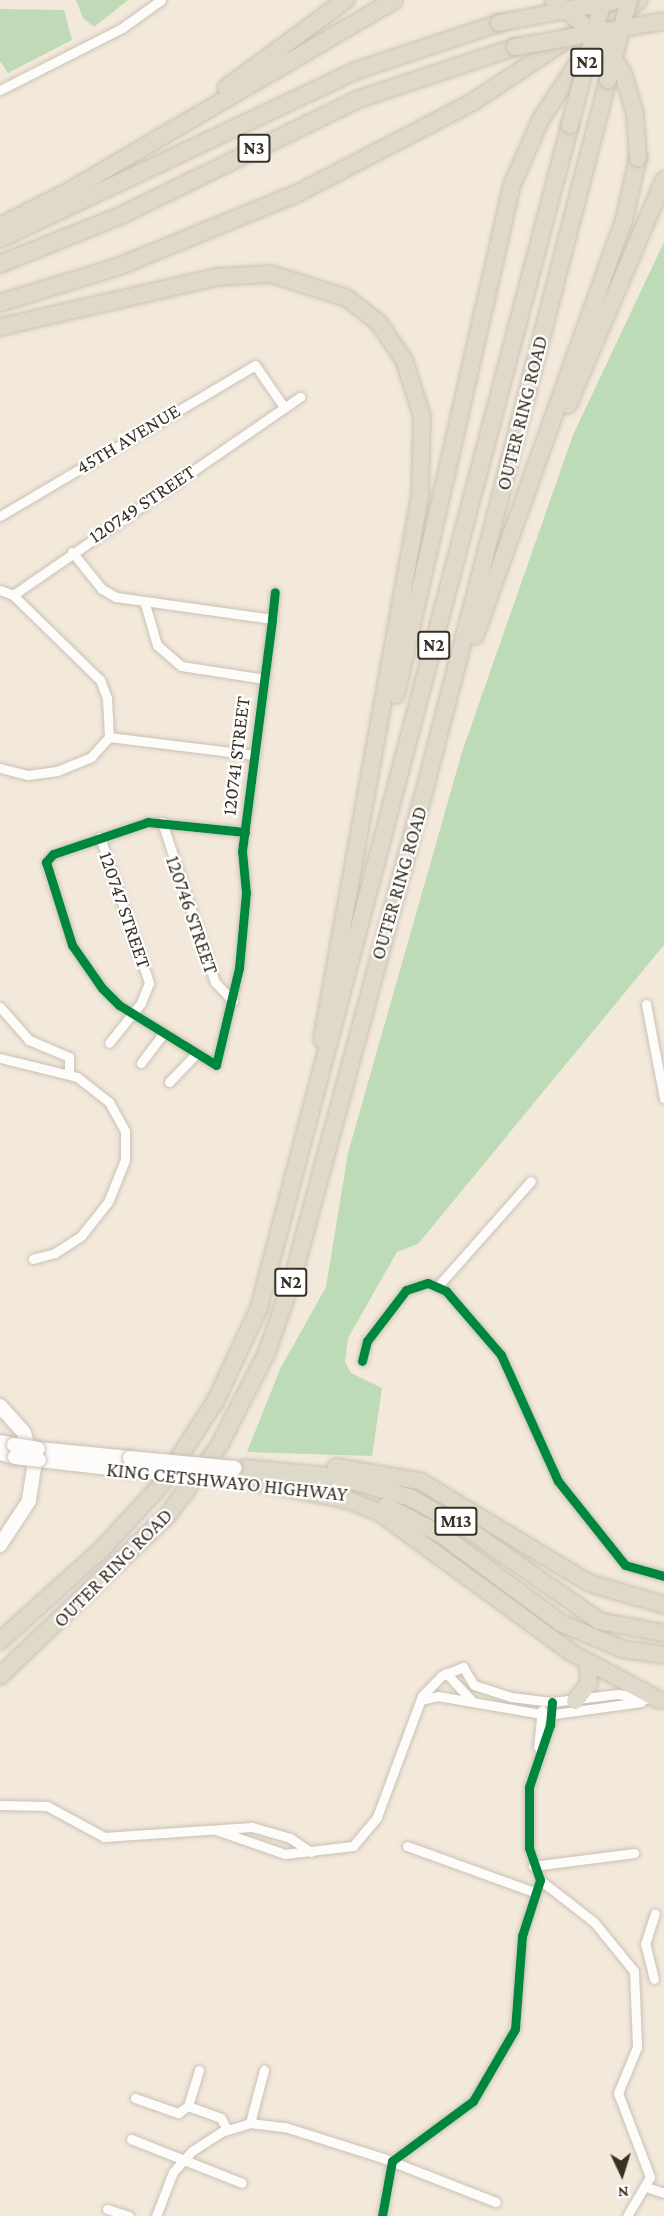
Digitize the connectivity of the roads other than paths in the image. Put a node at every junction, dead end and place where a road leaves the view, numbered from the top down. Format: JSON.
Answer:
{"nodes":[{"id":1,"x":161,"y":0,"type":"edge"},
{"id":2,"x":346,"y":0,"type":"edge"},
{"id":3,"x":394,"y":0,"type":"edge"},
{"id":4,"x":553,"y":0,"type":"edge"},
{"id":5,"x":603,"y":0,"type":"edge"},
{"id":6,"x":614,"y":0,"type":"edge"},
{"id":7,"x":621,"y":0,"type":"edge"},
{"id":8,"x":631,"y":0,"type":"edge"},
{"id":9,"x":639,"y":0,"type":"edge"},
{"id":10,"x":664,"y":21,"type":"edge"},
{"id":11,"x":664,"y":26,"type":"edge"},
{"id":12,"x":0,"y":90,"type":"edge"},
{"id":13,"x":156,"y":140,"type":"junction"},
{"id":14,"x":664,"y":180,"type":"edge"},
{"id":15,"x":0,"y":226,"type":"edge"},
{"id":16,"x":0,"y":239,"type":"edge"},
{"id":17,"x":0,"y":264,"type":"edge"},
{"id":18,"x":0,"y":303,"type":"edge"},
{"id":19,"x":0,"y":327,"type":"edge"},
{"id":20,"x":300,"y":397,"type":"dead end"},
{"id":21,"x":284,"y":407,"type":"junction"},
{"id":22,"x":0,"y":516,"type":"edge"},
{"id":23,"x":514,"y":522,"type":"junction"},
{"id":24,"x":72,"y":552,"type":"junction"},
{"id":25,"x":0,"y":590,"type":"edge"},
{"id":26,"x":274,"y":592,"type":"dead end"},
{"id":27,"x":13,"y":595,"type":"junction"},
{"id":28,"x":145,"y":604,"type":"junction"},
{"id":29,"x":272,"y":619,"type":"junction"},
{"id":30,"x":265,"y":680,"type":"junction"},
{"id":31,"x":109,"y":737,"type":"junction"},
{"id":32,"x":255,"y":755,"type":"junction"},
{"id":33,"x":0,"y":768,"type":"edge"},
{"id":34,"x":422,"y":800,"type":"junction"},
{"id":35,"x":162,"y":822,"type":"junction"},
{"id":36,"x":245,"y":832,"type":"junction"},
{"id":37,"x":100,"y":837,"type":"junction"},
{"id":38,"x":354,"y":859,"type":"junction"},
{"id":39,"x":233,"y":1001,"type":"junction"},
{"id":40,"x":646,"y":1004,"type":"dead end"},
{"id":41,"x":0,"y":1006,"type":"edge"},
{"id":42,"x":132,"y":1013,"type":"junction"},
{"id":43,"x":163,"y":1034,"type":"junction"},
{"id":44,"x":109,"y":1043,"type":"dead end"},
{"id":45,"x":196,"y":1054,"type":"junction"},
{"id":46,"x":0,"y":1058,"type":"edge"},
{"id":47,"x":141,"y":1063,"type":"dead end"},
{"id":48,"x":69,"y":1072,"type":"junction"},
{"id":49,"x":169,"y":1082,"type":"dead end"},
{"id":50,"x":664,"y":1098,"type":"edge"},
{"id":51,"x":300,"y":1167,"type":"junction"},
{"id":52,"x":531,"y":1181,"type":"dead end"},
{"id":53,"x":33,"y":1259,"type":"dead end"},
{"id":54,"x":438,"y":1286,"type":"junction"},
{"id":55,"x":362,"y":1361,"type":"dead end"},
{"id":56,"x":0,"y":1406,"type":"edge"},
{"id":57,"x":10,"y":1448,"type":"edge"},
{"id":58,"x":0,"y":1453,"type":"edge"},
{"id":59,"x":240,"y":1474,"type":"junction"},
{"id":60,"x":0,"y":1545,"type":"edge"},
{"id":61,"x":664,"y":1576,"type":"edge"},
{"id":62,"x":664,"y":1605,"type":"edge"},
{"id":63,"x":664,"y":1633,"type":"edge"},
{"id":64,"x":0,"y":1641,"type":"edge"},
{"id":65,"x":664,"y":1655,"type":"edge"},
{"id":66,"x":588,"y":1663,"type":"junction"},
{"id":67,"x":446,"y":1673,"type":"junction"},
{"id":68,"x":0,"y":1676,"type":"edge"},
{"id":69,"x":663,"y":1698,"type":"edge"},
{"id":70,"x":421,"y":1700,"type":"junction"},
{"id":71,"x":473,"y":1701,"type":"junction"},
{"id":72,"x":575,"y":1701,"type":"junction"},
{"id":73,"x":547,"y":1702,"type":"junction"},
{"id":74,"x":547,"y":1715,"type":"junction"},
{"id":75,"x":0,"y":1806,"type":"edge"},
{"id":76,"x":216,"y":1830,"type":"junction"},
{"id":77,"x":290,"y":1838,"type":"junction"},
{"id":78,"x":407,"y":1846,"type":"dead end"},
{"id":79,"x":311,"y":1852,"type":"junction"},
{"id":80,"x":634,"y":1853,"type":"dead end"},
{"id":81,"x":285,"y":1854,"type":"junction"},
{"id":82,"x":533,"y":1866,"type":"junction"},
{"id":83,"x":540,"y":1880,"type":"junction"},
{"id":84,"x":534,"y":1892,"type":"junction"},
{"id":85,"x":655,"y":1914,"type":"dead end"},
{"id":86,"x":654,"y":1979,"type":"dead end"},
{"id":87,"x":199,"y":2070,"type":"dead end"},
{"id":88,"x":264,"y":2070,"type":"dead end"},
{"id":89,"x":135,"y":2098,"type":"dead end"},
{"id":90,"x":188,"y":2106,"type":"junction"},
{"id":91,"x":250,"y":2123,"type":"junction"},
{"id":92,"x":227,"y":2130,"type":"junction"},
{"id":93,"x":131,"y":2139,"type":"dead end"},
{"id":94,"x":184,"y":2159,"type":"junction"},
{"id":95,"x":393,"y":2162,"type":"junction"},
{"id":96,"x":242,"y":2183,"type":"dead end"},
{"id":97,"x":646,"y":2187,"type":"junction"},
{"id":98,"x":664,"y":2193,"type":"edge"},
{"id":99,"x":496,"y":2202,"type":"dead end"},
{"id":100,"x":106,"y":2208,"type":"dead end"},
{"id":101,"x":129,"y":2216,"type":"edge"},
{"id":102,"x":156,"y":2216,"type":"edge"},
{"id":103,"x":382,"y":2216,"type":"edge"},
{"id":104,"x":627,"y":2216,"type":"edge"}],
"edges":[{"from":1,"to":12,"type":"street"},
{"from":2,"to":13,"type":"highway"},
{"from":3,"to":13,"type":"highway"},
{"from":4,"to":23,"type":"highway","bridge":true},
{"from":5,"to":51,"type":"highway","name":"OUTER RING ROAD","number":"N2","bridge":true},
{"from":6,"to":18,"type":"highway"},
{"from":7,"to":16,"type":"highway","number":"N3","bridge":true},
{"from":8,"to":11,"type":"highway"},
{"from":8,"to":34,"type":"highway","name":"OUTER RING ROAD","number":"N2","bridge":true},
{"from":9,"to":38,"type":"highway"},
{"from":10,"to":17,"type":"highway","number":"N3","bridge":true},
{"from":13,"to":15,"type":"highway"},
{"from":14,"to":23,"type":"highway"},
{"from":19,"to":38,"type":"highway"},
{"from":20,"to":21,"type":"street","name":"120749 STREET"},
{"from":21,"to":22,"type":"street","name":"45TH AVENUE"},
{"from":21,"to":24,"type":"street","name":"120749 STREET"},
{"from":23,"to":34,"type":"highway"},
{"from":24,"to":27,"type":"street","name":"120749 STREET"},
{"from":24,"to":28,"type":"street"},
{"from":25,"to":27,"type":"street"},
{"from":26,"to":29,"type":"street","name":"120741 STREET"},
{"from":27,"to":31,"type":"street"},
{"from":28,"to":29,"type":"street"},
{"from":28,"to":30,"type":"street"},
{"from":29,"to":30,"type":"street","name":"120741 STREET"},
{"from":30,"to":32,"type":"street","name":"120741 STREET"},
{"from":31,"to":32,"type":"street"},
{"from":31,"to":33,"type":"street"},
{"from":32,"to":36,"type":"street","name":"120741 STREET"},
{"from":34,"to":68,"type":"highway","name":"OUTER RING ROAD","number":"N2"},
{"from":35,"to":36,"type":"street"},
{"from":35,"to":37,"type":"street"},
{"from":35,"to":39,"type":"street","name":"120746 STREET"},
{"from":36,"to":39,"type":"street","name":"120741 STREET"},
{"from":37,"to":42,"type":"street","name":"120747 STREET"},
{"from":37,"to":42,"type":"street"},
{"from":38,"to":51,"type":"highway"},
{"from":39,"to":45,"type":"street","name":"120741 STREET"},
{"from":40,"to":50,"type":"street"},
{"from":41,"to":48,"type":"street"},
{"from":42,"to":43,"type":"street"},
{"from":42,"to":44,"type":"street","name":"120747 STREET"},
{"from":43,"to":45,"type":"street"},
{"from":43,"to":47,"type":"street"},
{"from":45,"to":49,"type":"street"},
{"from":46,"to":48,"type":"street"},
{"from":48,"to":53,"type":"street"},
{"from":51,"to":64,"type":"highway","name":"OUTER RING ROAD","number":"N2"},
{"from":52,"to":54,"type":"street"},
{"from":54,"to":55,"type":"street"},
{"from":54,"to":61,"type":"street"},
{"from":56,"to":60,"type":"main road"},
{"from":57,"to":58,"type":"main road","name":"KING CETSHWAYO HIGHWAY","number":"M13"},
{"from":57,"to":59,"type":"main road","name":"KING CETSHWAYO HIGHWAY","number":"M13","bridge":true},
{"from":59,"to":62,"type":"highway"},
{"from":59,"to":63,"type":"highway","name":"KING CETSHWAYO HIGHWAY","number":"M13"},
{"from":59,"to":65,"type":"highway","name":"KING CETSHWAYO HIGHWAY","number":"M13"},
{"from":59,"to":66,"type":"highway"},
{"from":66,"to":69,"type":"highway"},
{"from":66,"to":72,"type":"highway"},
{"from":67,"to":70,"type":"street"},
{"from":67,"to":71,"type":"street"},
{"from":67,"to":73,"type":"street"},
{"from":69,"to":72,"type":"street"},
{"from":69,"to":74,"type":"street"},
{"from":70,"to":71,"type":"street"},
{"from":70,"to":79,"type":"street"},
{"from":71,"to":74,"type":"street"},
{"from":72,"to":73,"type":"street"},
{"from":73,"to":74,"type":"street"},
{"from":74,"to":82,"type":"street"},
{"from":75,"to":76,"type":"street"},
{"from":76,"to":77,"type":"street"},
{"from":76,"to":81,"type":"street"},
{"from":77,"to":79,"type":"street"},
{"from":77,"to":81,"type":"street"},
{"from":78,"to":84,"type":"street"},
{"from":79,"to":81,"type":"street"},
{"from":80,"to":82,"type":"street"},
{"from":82,"to":83,"type":"street"},
{"from":83,"to":84,"type":"street"},
{"from":83,"to":97,"type":"street"},
{"from":84,"to":95,"type":"street"},
{"from":85,"to":86,"type":"street"},
{"from":87,"to":90,"type":"street"},
{"from":88,"to":91,"type":"street"},
{"from":89,"to":90,"type":"street"},
{"from":90,"to":92,"type":"street"},
{"from":91,"to":92,"type":"street"},
{"from":91,"to":95,"type":"street"},
{"from":92,"to":94,"type":"street"},
{"from":93,"to":94,"type":"street"},
{"from":94,"to":96,"type":"street"},
{"from":94,"to":102,"type":"street"},
{"from":95,"to":99,"type":"street"},
{"from":95,"to":103,"type":"street"},
{"from":97,"to":98,"type":"street"},
{"from":97,"to":104,"type":"street"},
{"from":100,"to":101,"type":"street"}]}
